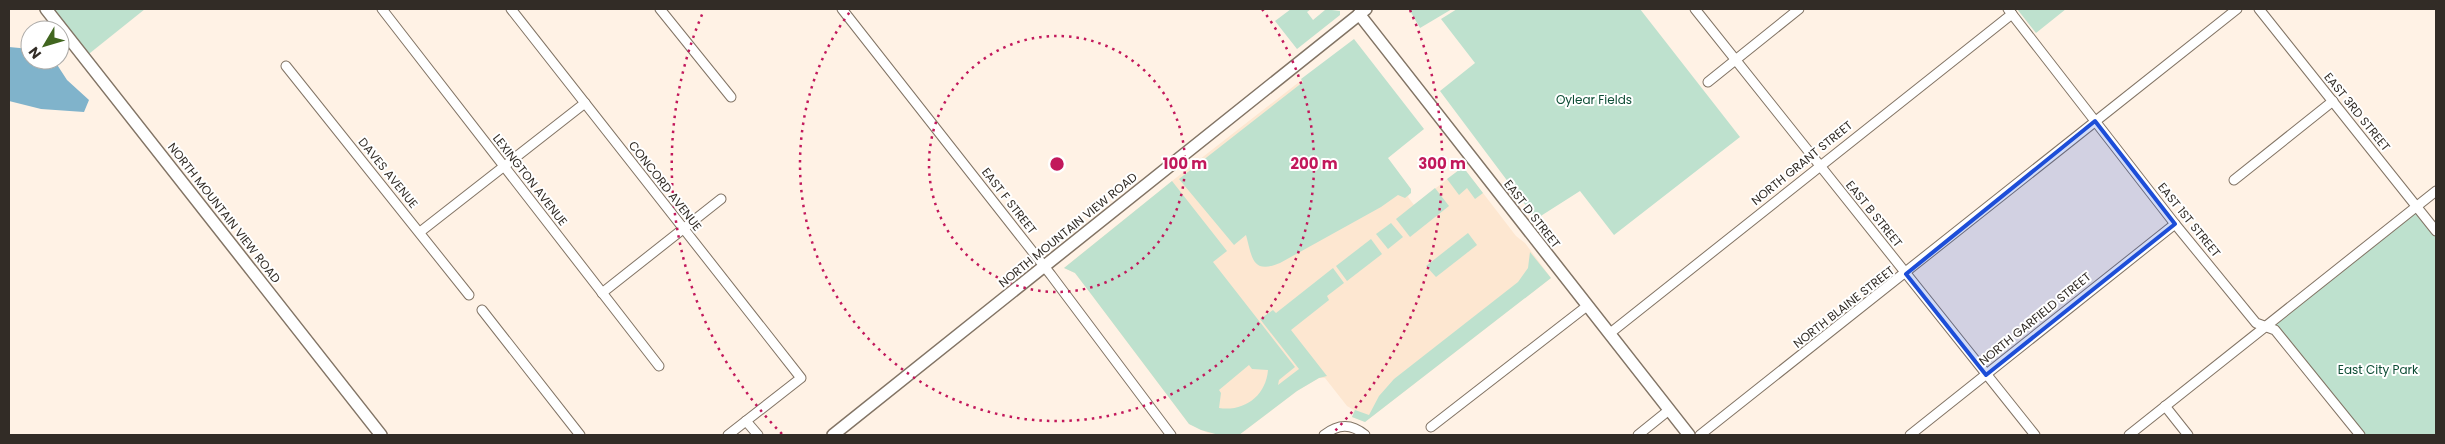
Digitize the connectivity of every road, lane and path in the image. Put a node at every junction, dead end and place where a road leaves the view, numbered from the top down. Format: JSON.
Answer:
{"nodes":[{"id":1,"x":46,"y":9,"type":"edge"},
{"id":2,"x":382,"y":9,"type":"edge"},
{"id":3,"x":511,"y":9,"type":"edge"},
{"id":4,"x":660,"y":9,"type":"edge"},
{"id":5,"x":842,"y":9,"type":"edge"},
{"id":6,"x":1696,"y":9,"type":"edge"},
{"id":7,"x":1798,"y":9,"type":"edge"},
{"id":8,"x":2237,"y":9,"type":"edge"},
{"id":9,"x":2259,"y":9,"type":"edge"},
{"id":10,"x":1360,"y":11,"type":"edge"},
{"id":11,"x":2010,"y":11,"type":"edge"},
{"id":12,"x":1736,"y":59,"type":"junction"},
{"id":13,"x":286,"y":66,"type":"dead end"},
{"id":14,"x":1708,"y":82,"type":"dead end"},
{"id":15,"x":731,"y":97,"type":"dead end"},
{"id":16,"x":2333,"y":101,"type":"junction"},
{"id":17,"x":585,"y":103,"type":"junction"},
{"id":18,"x":2095,"y":121,"type":"junction"},
{"id":19,"x":1819,"y":166,"type":"junction"},
{"id":20,"x":505,"y":167,"type":"junction"},
{"id":21,"x":2234,"y":180,"type":"dead end"},
{"id":22,"x":2436,"y":191,"type":"edge"},
{"id":23,"x":721,"y":199,"type":"dead end"},
{"id":24,"x":2417,"y":206,"type":"junction"},
{"id":25,"x":2175,"y":224,"type":"junction"},
{"id":26,"x":682,"y":229,"type":"junction"},
{"id":27,"x":2436,"y":231,"type":"edge"},
{"id":28,"x":420,"y":232,"type":"junction"},
{"id":29,"x":1044,"y":266,"type":"junction"},
{"id":30,"x":1906,"y":274,"type":"junction"},
{"id":31,"x":602,"y":293,"type":"junction"},
{"id":32,"x":469,"y":296,"type":"dead end"},
{"id":33,"x":1587,"y":306,"type":"junction"},
{"id":34,"x":482,"y":310,"type":"dead end"},
{"id":35,"x":2266,"y":326,"type":"junction"},
{"id":36,"x":1609,"y":334,"type":"junction"},
{"id":37,"x":659,"y":366,"type":"dead end"},
{"id":38,"x":1986,"y":375,"type":"junction"},
{"id":39,"x":2165,"y":406,"type":"junction"},
{"id":40,"x":1669,"y":410,"type":"junction"},
{"id":41,"x":746,"y":421,"type":"junction"},
{"id":42,"x":1431,"y":427,"type":"dead end"},
{"id":43,"x":2354,"y":433,"type":"edge"},
{"id":44,"x":381,"y":435,"type":"edge"},
{"id":45,"x":580,"y":435,"type":"edge"},
{"id":46,"x":728,"y":435,"type":"edge"},
{"id":47,"x":758,"y":435,"type":"edge"},
{"id":48,"x":833,"y":435,"type":"edge"},
{"id":49,"x":1171,"y":435,"type":"edge"},
{"id":50,"x":1324,"y":435,"type":"edge"},
{"id":51,"x":1365,"y":435,"type":"edge"},
{"id":52,"x":1638,"y":435,"type":"edge"},
{"id":53,"x":1689,"y":435,"type":"edge"},
{"id":54,"x":1700,"y":435,"type":"edge"},
{"id":55,"x":1910,"y":435,"type":"edge"},
{"id":56,"x":2035,"y":435,"type":"edge"},
{"id":57,"x":2129,"y":435,"type":"edge"},
{"id":58,"x":2188,"y":435,"type":"edge"}],
"edges":[{"from":1,"to":44,"type":"street","name":"NORTH MOUNTAIN VIEW ROAD"},
{"from":2,"to":20,"type":"street","name":"LEXINGTON AVENUE"},
{"from":3,"to":17,"type":"street","name":"CONCORD AVENUE"},
{"from":4,"to":15,"type":"street"},
{"from":5,"to":29,"type":"street","name":"EAST F STREET"},
{"from":6,"to":12,"type":"street","name":"EAST B STREET"},
{"from":7,"to":12,"type":"street"},
{"from":8,"to":18,"type":"street","name":"NORTH BLAINE STREET"},
{"from":9,"to":16,"type":"street","name":"EAST 3RD STREET"},
{"from":10,"to":29,"type":"street","name":"NORTH MOUNTAIN VIEW ROAD"},
{"from":10,"to":33,"type":"street","name":"EAST D STREET"},
{"from":11,"to":18,"type":"street","name":"EAST 1ST STREET"},
{"from":11,"to":19,"type":"street","name":"NORTH GRANT STREET"},
{"from":12,"to":14,"type":"street"},
{"from":12,"to":19,"type":"street","name":"EAST B STREET"},
{"from":13,"to":28,"type":"street","name":"DAVES AVENUE"},
{"from":16,"to":21,"type":"street"},
{"from":16,"to":24,"type":"street","name":"EAST 3RD STREET"},
{"from":17,"to":20,"type":"street"},
{"from":17,"to":26,"type":"street","name":"CONCORD AVENUE"},
{"from":18,"to":25,"type":"street","name":"EAST 1ST STREET"},
{"from":18,"to":30,"type":"street","name":"NORTH BLAINE STREET"},
{"from":19,"to":30,"type":"street","name":"EAST B STREET"},
{"from":19,"to":36,"type":"street","name":"NORTH GRANT STREET"},
{"from":20,"to":28,"type":"street"},
{"from":20,"to":31,"type":"street","name":"LEXINGTON AVENUE"},
{"from":22,"to":24,"type":"street"},
{"from":23,"to":26,"type":"street"},
{"from":24,"to":27,"type":"street","name":"EAST 3RD STREET"},
{"from":24,"to":35,"type":"street"},
{"from":25,"to":35,"type":"street","name":"EAST 1ST STREET"},
{"from":25,"to":38,"type":"street","name":"NORTH GARFIELD STREET"},
{"from":26,"to":31,"type":"street"},
{"from":26,"to":41,"type":"street","name":"CONCORD AVENUE"},
{"from":28,"to":32,"type":"street","name":"DAVES AVENUE"},
{"from":29,"to":48,"type":"street","name":"NORTH MOUNTAIN VIEW ROAD"},
{"from":29,"to":49,"type":"street","name":"EAST F STREET"},
{"from":30,"to":38,"type":"street","name":"EAST B STREET"},
{"from":30,"to":54,"type":"street","name":"NORTH BLAINE STREET"},
{"from":31,"to":37,"type":"street","name":"LEXINGTON AVENUE"},
{"from":33,"to":36,"type":"street","name":"EAST D STREET"},
{"from":33,"to":42,"type":"street"},
{"from":34,"to":45,"type":"street"},
{"from":35,"to":39,"type":"street"},
{"from":35,"to":43,"type":"street","name":"EAST 1ST STREET"},
{"from":36,"to":40,"type":"street","name":"EAST D STREET"},
{"from":38,"to":55,"type":"street","name":"NORTH GARFIELD STREET"},
{"from":38,"to":56,"type":"street","name":"EAST B STREET"},
{"from":39,"to":57,"type":"street"},
{"from":39,"to":58,"type":"street"},
{"from":40,"to":52,"type":"street"},
{"from":40,"to":53,"type":"street","name":"EAST D STREET"},
{"from":41,"to":46,"type":"street"},
{"from":41,"to":47,"type":"street"},
{"from":50,"to":51,"type":"street"}]}
